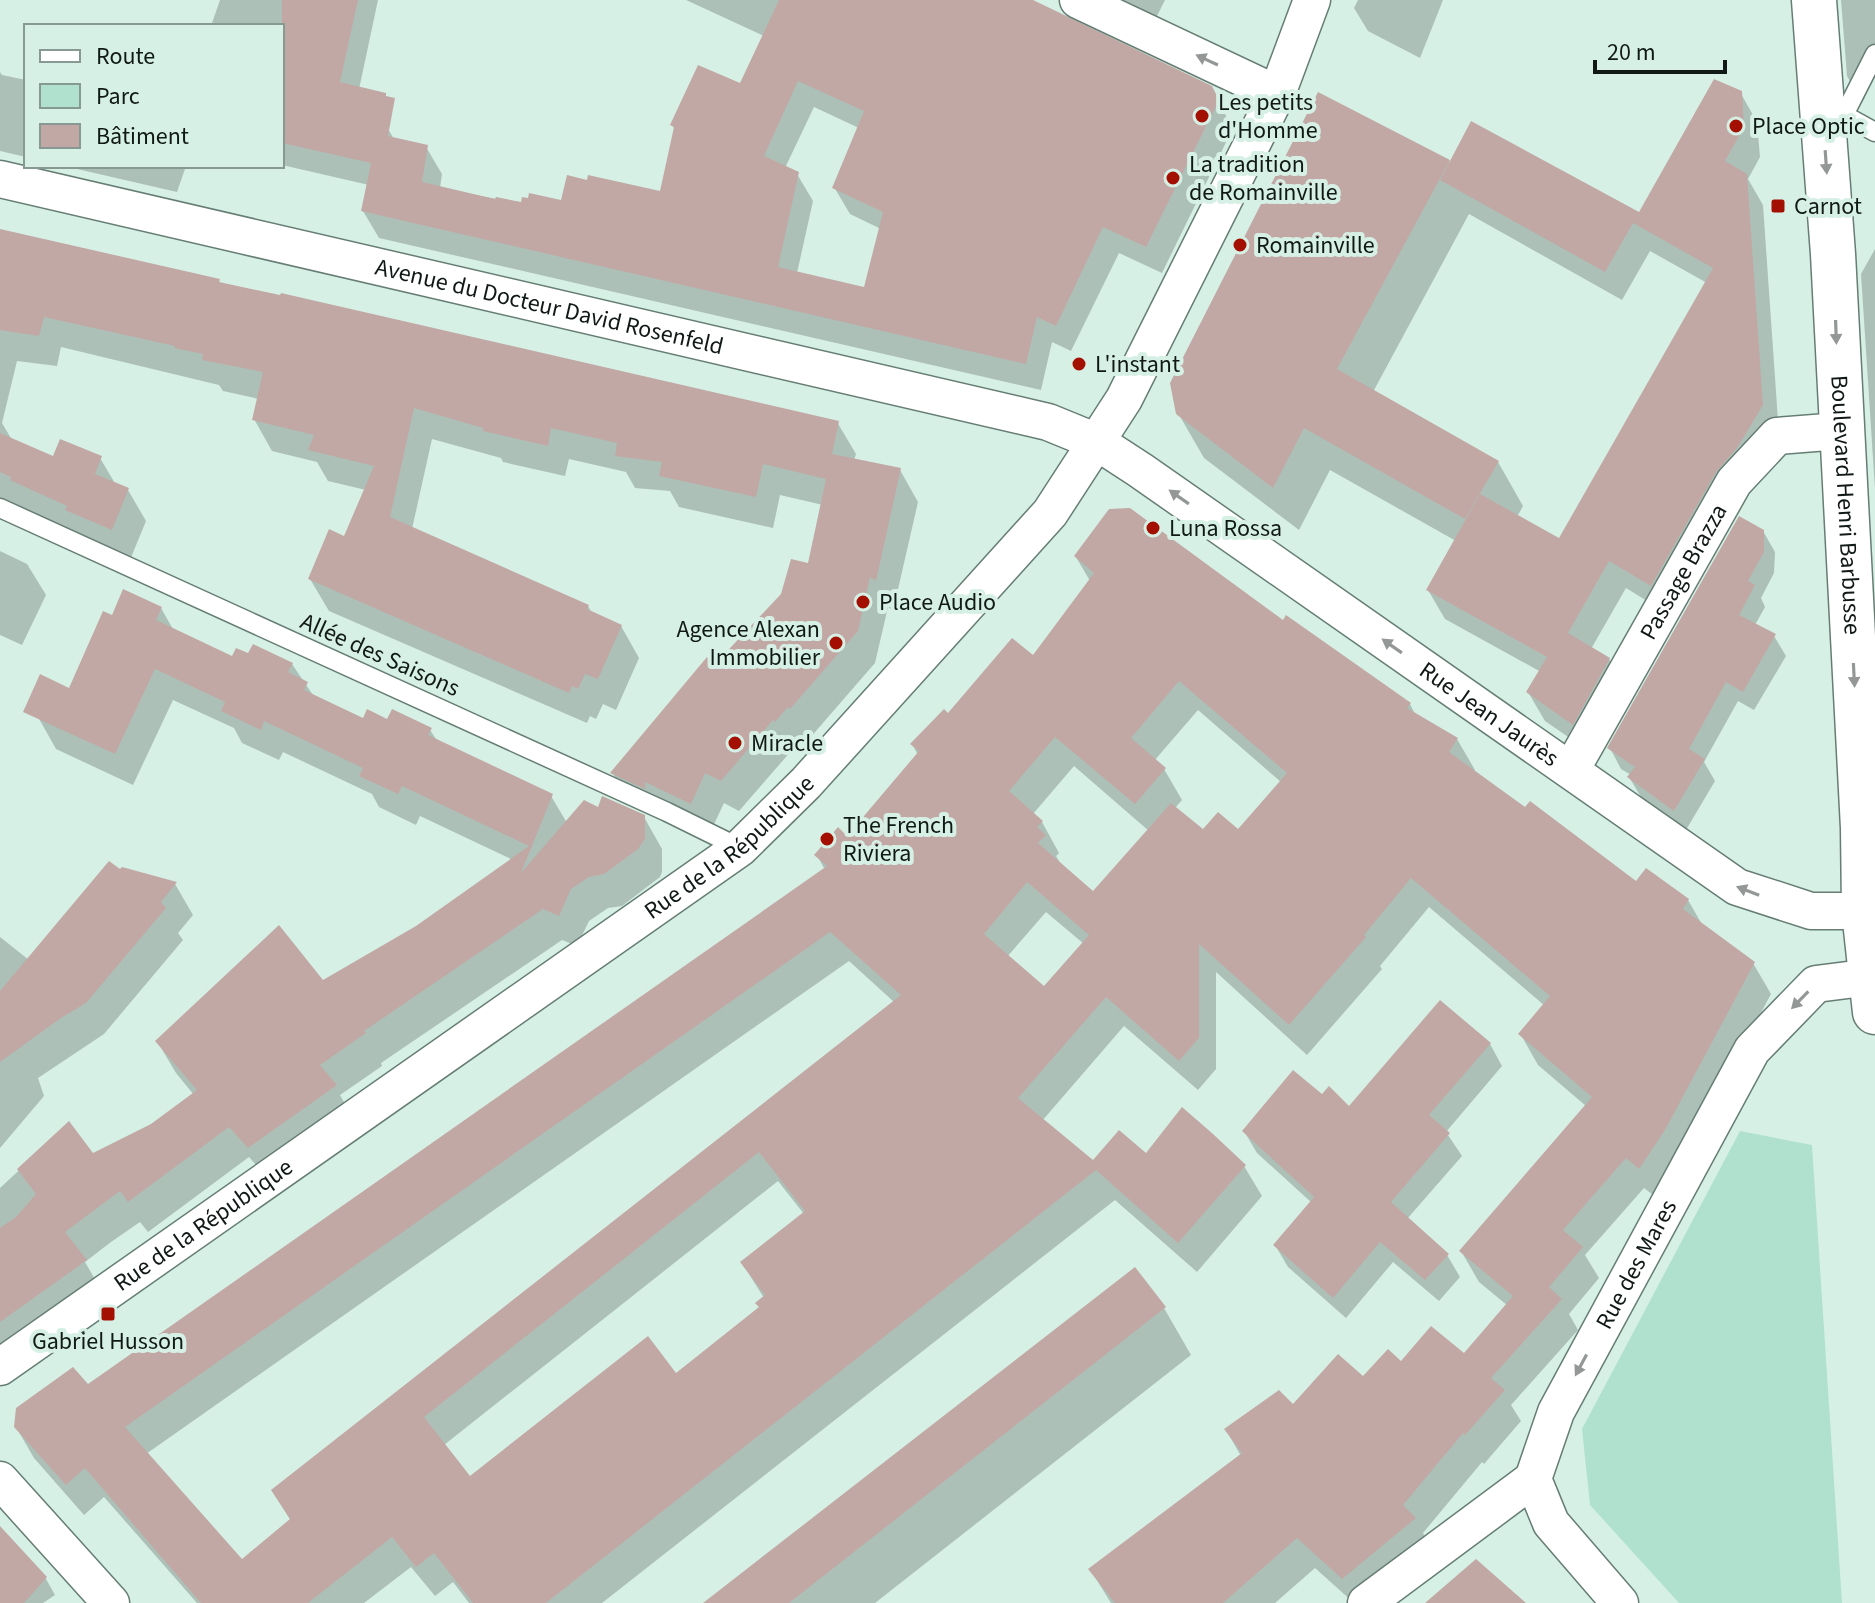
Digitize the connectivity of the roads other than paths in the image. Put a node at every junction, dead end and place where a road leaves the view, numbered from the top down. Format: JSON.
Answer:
{"nodes":[{"id":1,"x":1078,"y":0,"type":"edge"},
{"id":2,"x":1312,"y":0,"type":"edge"},
{"id":3,"x":1814,"y":0,"type":"edge"},
{"id":4,"x":1875,"y":54,"type":"edge"},
{"id":5,"x":1277,"y":94,"type":"junction"},
{"id":6,"x":1833,"y":111,"type":"junction"},
{"id":7,"x":1875,"y":132,"type":"edge"},
{"id":8,"x":0,"y":179,"type":"edge"},
{"id":9,"x":1840,"y":431,"type":"junction"},
{"id":10,"x":1097,"y":442,"type":"junction"},
{"id":11,"x":0,"y":508,"type":"edge"},
{"id":12,"x":1571,"y":770,"type":"junction"},
{"id":13,"x":740,"y":848,"type":"junction"},
{"id":14,"x":1844,"y":912,"type":"junction"},
{"id":15,"x":1874,"y":981,"type":"edge"},
{"id":16,"x":0,"y":1367,"type":"edge"},
{"id":17,"x":1533,"y":1479,"type":"junction"},
{"id":18,"x":0,"y":1480,"type":"edge"},
{"id":19,"x":111,"y":1603,"type":"edge"},
{"id":20,"x":1366,"y":1603,"type":"edge"},
{"id":21,"x":1620,"y":1603,"type":"edge"}],
"edges":[{"from":5,"to":1,"type":"street","one_way":true},
{"from":2,"to":5,"type":"street","name":"Rue de la République"},
{"from":3,"to":6,"type":"street","name":"Boulevard Henri Barbusse"},
{"from":4,"to":6,"type":"lane"},
{"from":5,"to":10,"type":"street","name":"Rue de la République"},
{"from":6,"to":7,"type":"lane"},
{"from":6,"to":9,"type":"street","name":"Boulevard Henri Barbusse","one_way":true},
{"from":8,"to":10,"type":"street","name":"Avenue du Docteur David Rosenfeld"},
{"from":9,"to":12,"type":"street","name":"Passage Brazza"},
{"from":9,"to":14,"type":"street","name":"Boulevard Henri Barbusse","one_way":true},
{"from":12,"to":10,"type":"street","name":"Rue Jean Jaurès","one_way":true},
{"from":10,"to":13,"type":"street","name":"Rue de la République"},
{"from":11,"to":13,"type":"lane","name":"Allée des Saisons"},
{"from":14,"to":12,"type":"street","name":"Rue Jean Jaurès","one_way":true},
{"from":13,"to":16,"type":"street","name":"Rue de la République"},
{"from":14,"to":15,"type":"street","name":"Boulevard Henri Barbusse"},
{"from":15,"to":17,"type":"street","name":"Rue des Mares","one_way":true},
{"from":17,"to":20,"type":"street"},
{"from":17,"to":21,"type":"street"},
{"from":18,"to":19,"type":"street"}]}
